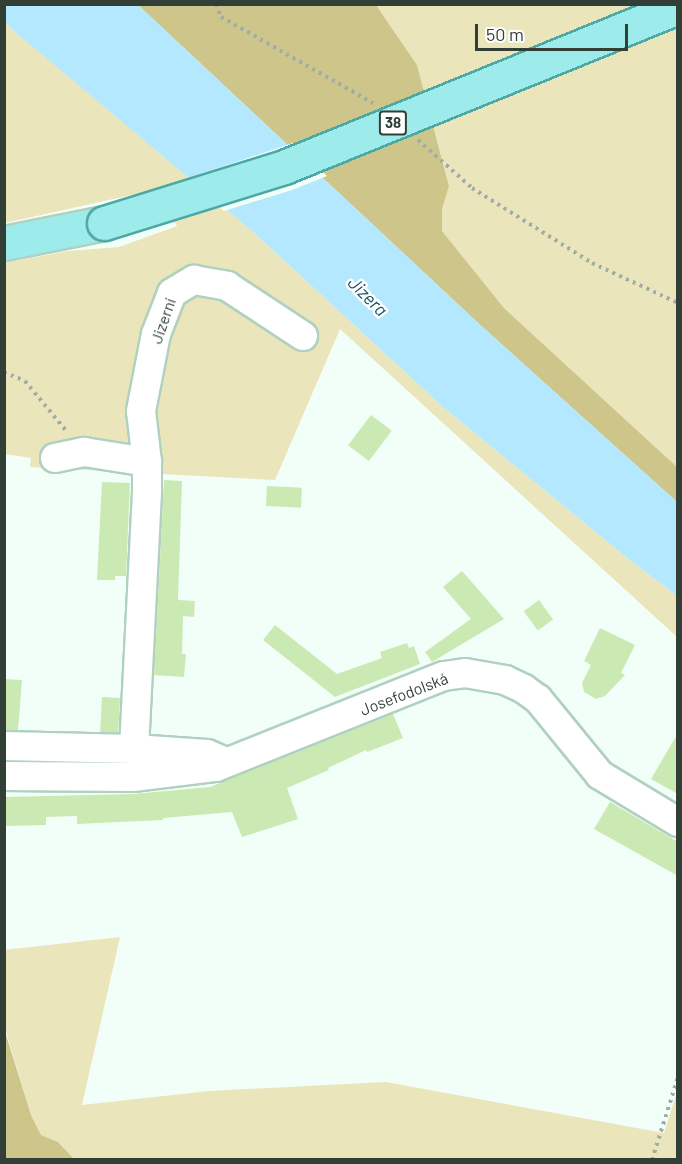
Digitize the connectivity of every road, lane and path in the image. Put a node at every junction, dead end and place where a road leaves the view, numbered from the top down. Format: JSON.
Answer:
{"nodes":[{"id":1,"x":216,"y":4,"type":"edge"},
{"id":2,"x":678,"y":7,"type":"edge"},
{"id":3,"x":380,"y":107,"type":"dead end"},
{"id":4,"x":413,"y":136,"type":"dead end"},
{"id":5,"x":4,"y":243,"type":"edge"},
{"id":6,"x":678,"y":303,"type":"edge"},
{"id":7,"x":303,"y":336,"type":"dead end"},
{"id":8,"x":4,"y":372,"type":"edge"},
{"id":9,"x":84,"y":452,"type":"junction"},
{"id":10,"x":55,"y":458,"type":"dead end"},
{"id":11,"x":147,"y":462,"type":"junction"},
{"id":12,"x":4,"y":746,"type":"edge"},
{"id":13,"x":134,"y":749,"type":"junction"},
{"id":14,"x":228,"y":763,"type":"junction"},
{"id":15,"x":4,"y":776,"type":"edge"},
{"id":16,"x":678,"y":822,"type":"edge"},
{"id":17,"x":678,"y":1077,"type":"edge"},
{"id":18,"x":652,"y":1160,"type":"edge"}],
"edges":[{"from":1,"to":3,"type":"path"},
{"from":2,"to":5,"type":"main road","number":"38","bridge":true},
{"from":4,"to":6,"type":"path"},
{"from":7,"to":11,"type":"street","name":"Jizerní"},
{"from":8,"to":9,"type":"path"},
{"from":9,"to":10,"type":"street"},
{"from":9,"to":11,"type":"street"},
{"from":11,"to":13,"type":"street","name":"Jizerní"},
{"from":12,"to":13,"type":"street"},
{"from":13,"to":14,"type":"street"},
{"from":14,"to":15,"type":"street","name":"Josefodolská"},
{"from":14,"to":16,"type":"street","name":"Josefodolská"},
{"from":17,"to":18,"type":"path"}]}
